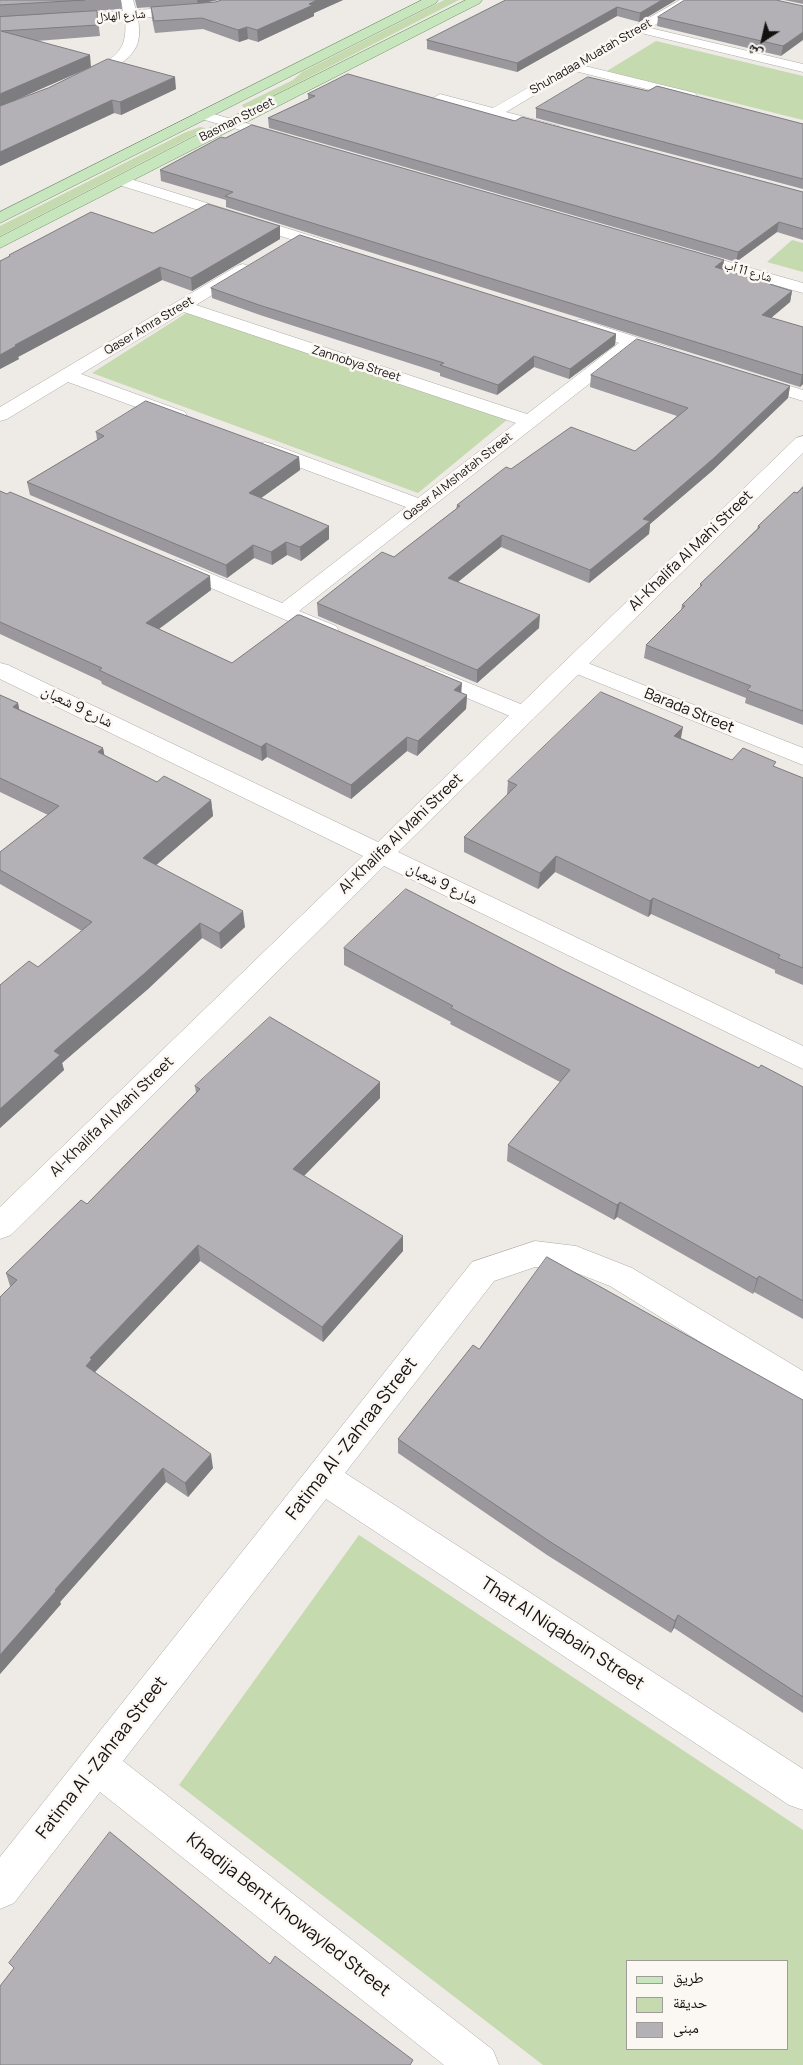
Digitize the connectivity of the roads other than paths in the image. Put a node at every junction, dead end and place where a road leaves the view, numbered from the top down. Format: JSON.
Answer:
{"nodes":[{"id":1,"x":127,"y":0,"type":"edge"},
{"id":2,"x":240,"y":0,"type":"edge"},
{"id":3,"x":432,"y":0,"type":"edge"},
{"id":4,"x":476,"y":0,"type":"edge"},
{"id":5,"x":689,"y":0,"type":"edge"},
{"id":6,"x":132,"y":16,"type":"junction"},
{"id":7,"x":0,"y":23,"type":"edge"},
{"id":8,"x":639,"y":29,"type":"junction"},
{"id":9,"x":574,"y":67,"type":"junction"},
{"id":10,"x":803,"y":68,"type":"edge"},
{"id":11,"x":71,"y":82,"type":"edge"},
{"id":12,"x":440,"y":98,"type":"edge"},
{"id":13,"x":707,"y":101,"type":"edge"},
{"id":14,"x":494,"y":113,"type":"junction"},
{"id":15,"x":203,"y":114,"type":"junction"},
{"id":16,"x":231,"y":123,"type":"junction"},
{"id":17,"x":568,"y":133,"type":"edge"},
{"id":18,"x":298,"y":142,"type":"edge"},
{"id":19,"x":121,"y":181,"type":"junction"},
{"id":20,"x":0,"y":218,"type":"edge"},
{"id":21,"x":298,"y":237,"type":"junction"},
{"id":22,"x":0,"y":243,"type":"edge"},
{"id":23,"x":282,"y":246,"type":"edge"},
{"id":24,"x":670,"y":250,"type":"edge"},
{"id":25,"x":354,"y":254,"type":"edge"},
{"id":26,"x":257,"y":261,"type":"edge"},
{"id":27,"x":803,"y":288,"type":"edge"},
{"id":28,"x":183,"y":306,"type":"junction"},
{"id":29,"x":568,"y":321,"type":"edge"},
{"id":30,"x":632,"y":342,"type":"junction"},
{"id":31,"x":680,"y":357,"type":"edge"},
{"id":32,"x":66,"y":375,"type":"junction"},
{"id":33,"x":737,"y":375,"type":"edge"},
{"id":34,"x":803,"y":396,"type":"edge"},
{"id":35,"x":0,"y":415,"type":"edge"},
{"id":36,"x":530,"y":422,"type":"junction"},
{"id":37,"x":197,"y":423,"type":"edge"},
{"id":38,"x":244,"y":440,"type":"edge"},
{"id":39,"x":803,"y":442,"type":"edge"},
{"id":40,"x":421,"y":506,"type":"junction"},
{"id":41,"x":156,"y":558,"type":"edge"},
{"id":42,"x":284,"y":612,"type":"junction"},
{"id":43,"x":346,"y":638,"type":"edge"},
{"id":44,"x":409,"y":665,"type":"edge"},
{"id":45,"x":575,"y":665,"type":"junction"},
{"id":46,"x":0,"y":670,"type":"edge"},
{"id":47,"x":525,"y":714,"type":"junction"},
{"id":48,"x":803,"y":757,"type":"edge"},
{"id":49,"x":380,"y":854,"type":"junction"},
{"id":50,"x":803,"y":1058,"type":"edge"},
{"id":51,"x":0,"y":1226,"type":"edge"},
{"id":52,"x":803,"y":1388,"type":"edge"},
{"id":53,"x":322,"y":1477,"type":"junction"},
{"id":54,"x":97,"y":1765,"type":"junction"},
{"id":55,"x":803,"y":1791,"type":"edge"},
{"id":56,"x":0,"y":1889,"type":"edge"},
{"id":57,"x":478,"y":2065,"type":"edge"}],
"edges":[{"from":1,"to":6,"type":"street"},
{"from":2,"to":6,"type":"street","name":"شارع الهلال"},
{"from":3,"to":15,"type":"main road","name":"Basman Street"},
{"from":4,"to":16,"type":"main road","name":"Basman Street"},
{"from":5,"to":8,"type":"street","name":"Shuhadaa Muatah Street"},
{"from":6,"to":7,"type":"street","name":"شارع الهلال"},
{"from":6,"to":11,"type":"street"},
{"from":8,"to":9,"type":"street","name":"Shuhadaa Muatah Street"},
{"from":8,"to":10,"type":"street"},
{"from":9,"to":13,"type":"street"},
{"from":9,"to":14,"type":"street","name":"Shuhadaa Muatah Street"},
{"from":12,"to":14,"type":"street"},
{"from":14,"to":17,"type":"street"},
{"from":15,"to":16,"type":"street"},
{"from":15,"to":20,"type":"main road","name":"Basman Street"},
{"from":16,"to":18,"type":"street"},
{"from":16,"to":19,"type":"main road","name":"Basman Street"},
{"from":19,"to":21,"type":"street"},
{"from":19,"to":22,"type":"main road","name":"Basman Street"},
{"from":21,"to":23,"type":"street"},
{"from":21,"to":25,"type":"street"},
{"from":24,"to":27,"type":"street","name":"شارع 11 آب"},
{"from":26,"to":28,"type":"street","name":"Qaser Amra Street"},
{"from":28,"to":32,"type":"street","name":"Qaser Amra Street"},
{"from":28,"to":36,"type":"street","name":"Zannobya Street"},
{"from":29,"to":30,"type":"street"},
{"from":30,"to":31,"type":"street"},
{"from":30,"to":36,"type":"street","name":"Qaser Al Mshatah Street"},
{"from":32,"to":35,"type":"street","name":"Qaser Amra Street"},
{"from":32,"to":37,"type":"street"},
{"from":33,"to":34,"type":"street"},
{"from":36,"to":40,"type":"street","name":"Qaser Al Mshatah Street"},
{"from":38,"to":40,"type":"street"},
{"from":39,"to":45,"type":"street","name":"Al-Khalifa Al Mahi Street"},
{"from":40,"to":42,"type":"street","name":"Qaser Al Mshatah Street"},
{"from":41,"to":42,"type":"street"},
{"from":42,"to":43,"type":"street"},
{"from":44,"to":47,"type":"street"},
{"from":45,"to":47,"type":"street","name":"Al-Khalifa Al Mahi Street"},
{"from":45,"to":48,"type":"street","name":"Barada Street"},
{"from":46,"to":49,"type":"street","name":"شارع 9 شعبان"},
{"from":47,"to":49,"type":"street","name":"Al-Khalifa Al Mahi Street"},
{"from":49,"to":50,"type":"street","name":"شارع 9 شعبان"},
{"from":49,"to":51,"type":"street","name":"Al-Khalifa Al Mahi Street"},
{"from":52,"to":53,"type":"street","name":"Fatima Al -Zahraa Street"},
{"from":53,"to":54,"type":"street","name":"Fatima Al -Zahraa Street"},
{"from":53,"to":55,"type":"street","name":"That Al Niqabain Street"},
{"from":54,"to":56,"type":"street","name":"Fatima Al -Zahraa Street"},
{"from":54,"to":57,"type":"street","name":"Khadija Bent Khowayled Street"}]}
